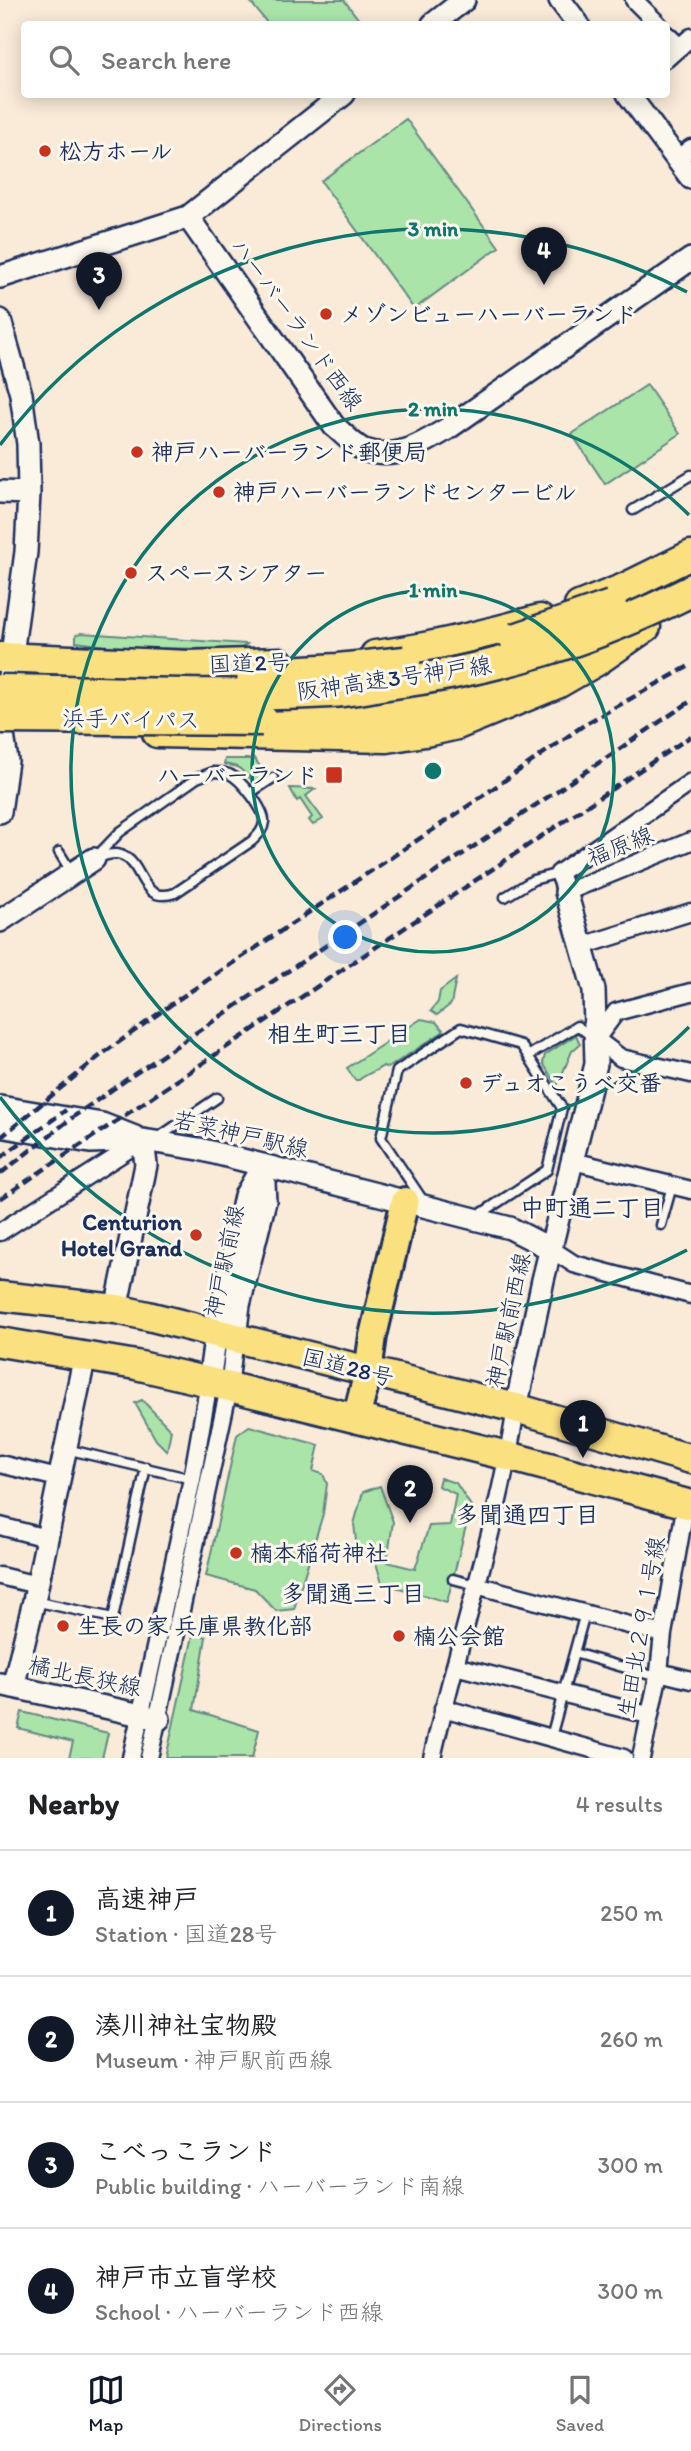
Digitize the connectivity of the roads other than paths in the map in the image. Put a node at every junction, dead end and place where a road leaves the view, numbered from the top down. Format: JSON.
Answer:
{"nodes":[{"id":1,"x":464,"y":0,"type":"edge"},
{"id":2,"x":560,"y":0,"type":"edge"},
{"id":3,"x":634,"y":0,"type":"edge"},
{"id":4,"x":437,"y":21,"type":"edge"},
{"id":5,"x":576,"y":21,"type":"edge"},
{"id":6,"x":655,"y":21,"type":"edge"},
{"id":7,"x":686,"y":42,"type":"edge"},
{"id":8,"x":670,"y":56,"type":"edge"},
{"id":9,"x":339,"y":98,"type":"edge"},
{"id":10,"x":632,"y":98,"type":"edge"},
{"id":11,"x":684,"y":153,"type":"edge"},
{"id":12,"x":691,"y":178,"type":"edge"},
{"id":13,"x":188,"y":216,"type":"junction"},
{"id":14,"x":691,"y":260,"type":"edge"},
{"id":15,"x":0,"y":277,"type":"edge"},
{"id":16,"x":0,"y":320,"type":"edge"},
{"id":17,"x":691,"y":475,"type":"edge"},
{"id":18,"x":0,"y":492,"type":"edge"},
{"id":19,"x":29,"y":493,"type":"junction"},
{"id":20,"x":633,"y":509,"type":"dead end"},
{"id":21,"x":691,"y":555,"type":"edge"},
{"id":22,"x":691,"y":570,"type":"edge"},
{"id":23,"x":691,"y":591,"type":"edge"},
{"id":24,"x":691,"y":605,"type":"edge"},
{"id":25,"x":646,"y":627,"type":"junction"},
{"id":26,"x":3,"y":659,"type":"edge"},
{"id":27,"x":515,"y":676,"type":"junction"},
{"id":28,"x":1,"y":714,"type":"edge"},
{"id":29,"x":273,"y":778,"type":"dead end"},
{"id":30,"x":691,"y":782,"type":"edge"},
{"id":31,"x":250,"y":793,"type":"junction"},
{"id":32,"x":0,"y":812,"type":"edge"},
{"id":33,"x":691,"y":841,"type":"edge"},
{"id":34,"x":59,"y":852,"type":"dead end"},
{"id":35,"x":94,"y":859,"type":"junction"},
{"id":36,"x":72,"y":873,"type":"junction"},
{"id":37,"x":563,"y":883,"type":"junction"},
{"id":38,"x":505,"y":897,"type":"dead end"},
{"id":39,"x":691,"y":912,"type":"edge"},
{"id":40,"x":0,"y":921,"type":"edge"},
{"id":41,"x":582,"y":946,"type":"junction"},
{"id":42,"x":691,"y":992,"type":"edge"},
{"id":43,"x":596,"y":1039,"type":"junction"},
{"id":44,"x":528,"y":1056,"type":"junction"},
{"id":45,"x":691,"y":1074,"type":"edge"},
{"id":46,"x":218,"y":1098,"type":"dead end"},
{"id":47,"x":0,"y":1107,"type":"edge"},
{"id":48,"x":0,"y":1126,"type":"edge"},
{"id":49,"x":148,"y":1141,"type":"junction"},
{"id":50,"x":573,"y":1161,"type":"junction"},
{"id":51,"x":263,"y":1165,"type":"junction"},
{"id":52,"x":672,"y":1186,"type":"junction"},
{"id":53,"x":691,"y":1190,"type":"edge"},
{"id":54,"x":415,"y":1204,"type":"junction"},
{"id":55,"x":474,"y":1218,"type":"junction"},
{"id":56,"x":661,"y":1225,"type":"dead end"},
{"id":57,"x":0,"y":1232,"type":"edge"},
{"id":58,"x":551,"y":1249,"type":"junction"},
{"id":59,"x":691,"y":1295,"type":"edge"},
{"id":60,"x":0,"y":1296,"type":"edge"},
{"id":61,"x":116,"y":1309,"type":"junction"},
{"id":62,"x":226,"y":1334,"type":"junction"},
{"id":63,"x":0,"y":1342,"type":"edge"},
{"id":64,"x":85,"y":1355,"type":"junction"},
{"id":65,"x":368,"y":1372,"type":"junction"},
{"id":66,"x":219,"y":1385,"type":"junction"},
{"id":67,"x":516,"y":1408,"type":"junction"},
{"id":68,"x":356,"y":1419,"type":"junction"},
{"id":69,"x":66,"y":1449,"type":"junction"},
{"id":70,"x":509,"y":1456,"type":"junction"},
{"id":71,"x":691,"y":1459,"type":"edge"},
{"id":72,"x":0,"y":1464,"type":"edge"},
{"id":73,"x":146,"y":1467,"type":"junction"},
{"id":74,"x":58,"y":1478,"type":"junction"},
{"id":75,"x":192,"y":1479,"type":"junction"},
{"id":76,"x":688,"y":1504,"type":"edge"},
{"id":77,"x":0,"y":1526,"type":"edge"},
{"id":78,"x":46,"y":1538,"type":"junction"},
{"id":79,"x":0,"y":1576,"type":"edge"},
{"id":80,"x":453,"y":1579,"type":"dead end"},
{"id":81,"x":476,"y":1585,"type":"junction"},
{"id":82,"x":36,"y":1593,"type":"junction"},
{"id":83,"x":585,"y":1613,"type":"junction"},
{"id":84,"x":663,"y":1634,"type":"junction"},
{"id":85,"x":574,"y":1653,"type":"junction"},
{"id":86,"x":455,"y":1666,"type":"junction"},
{"id":87,"x":658,"y":1674,"type":"junction"},
{"id":88,"x":691,"y":1680,"type":"edge"},
{"id":89,"x":6,"y":1686,"type":"edge"},
{"id":90,"x":562,"y":1693,"type":"junction"},
{"id":91,"x":443,"y":1708,"type":"junction"},
{"id":92,"x":648,"y":1715,"type":"junction"},
{"id":93,"x":150,"y":1717,"type":"junction"},
{"id":94,"x":551,"y":1737,"type":"junction"},
{"id":95,"x":131,"y":1758,"type":"edge"},
{"id":96,"x":149,"y":1758,"type":"edge"},
{"id":97,"x":432,"y":1758,"type":"edge"},
{"id":98,"x":624,"y":1758,"type":"edge"},
{"id":99,"x":640,"y":1758,"type":"edge"}],
"edges":[{"from":1,"to":4,"type":"street"},
{"from":2,"to":5,"type":"street"},
{"from":3,"to":6,"type":"street"},
{"from":7,"to":8,"type":"street"},
{"from":9,"to":13,"type":"street"},
{"from":10,"to":11,"type":"street"},
{"from":11,"to":12,"type":"street"},
{"from":13,"to":14,"type":"street","name":"ハーバーランド西線"},
{"from":13,"to":15,"type":"street"},
{"from":16,"to":19,"type":"street"},
{"from":17,"to":20,"type":"lane"},
{"from":18,"to":19,"type":"street"},
{"from":19,"to":26,"type":"street"},
{"from":21,"to":26,"type":"highway","name":"国道2号"},
{"from":22,"to":26,"type":"highway","name":"阪神高速3号神戸線","bridge":true},
{"from":23,"to":28,"type":"highway","name":"阪神高速3号神戸線","bridge":true},
{"from":24,"to":25,"type":"highway","name":"国道2号"},
{"from":25,"to":27,"type":"highway","name":"国道2号"},
{"from":25,"to":28,"type":"highway"},
{"from":26,"to":28,"type":"street"},
{"from":27,"to":28,"type":"highway","name":"国道2号"},
{"from":27,"to":28,"type":"highway","name":"浜手バイパス","bridge":true},
{"from":28,"to":32,"type":"street"},
{"from":29,"to":31,"type":"lane"},
{"from":30,"to":37,"type":"street"},
{"from":31,"to":35,"type":"lane"},
{"from":31,"to":35,"type":"lane"},
{"from":33,"to":37,"type":"street","name":"福原線"},
{"from":34,"to":36,"type":"lane"},
{"from":35,"to":36,"type":"street"},
{"from":36,"to":40,"type":"street"},
{"from":37,"to":38,"type":"lane"},
{"from":37,"to":41,"type":"street","name":"神戸駅前西線"},
{"from":39,"to":41,"type":"street"},
{"from":41,"to":43,"type":"street","name":"神戸駅前西線"},
{"from":42,"to":43,"type":"street"},
{"from":43,"to":44,"type":"lane"},
{"from":43,"to":45,"type":"street"},
{"from":43,"to":50,"type":"street","name":"神戸駅前西線"},
{"from":44,"to":54,"type":"lane"},
{"from":44,"to":55,"type":"lane"},
{"from":46,"to":49,"type":"lane"},
{"from":47,"to":49,"type":"street"},
{"from":48,"to":49,"type":"street"},
{"from":49,"to":51,"type":"street","name":"若菜神戸駅線"},
{"from":49,"to":57,"type":"street","name":"若菜神戸駅線"},
{"from":49,"to":61,"type":"street"},
{"from":50,"to":52,"type":"street"},
{"from":50,"to":58,"type":"street","name":"神戸駅前西線"},
{"from":51,"to":54,"type":"street","name":"若菜神戸駅線"},
{"from":51,"to":62,"type":"street","name":"神戸駅前線"},
{"from":52,"to":53,"type":"street"},
{"from":52,"to":56,"type":"lane"},
{"from":54,"to":55,"type":"street","name":"若菜神戸駅線"},
{"from":54,"to":65,"type":"main road"},
{"from":55,"to":58,"type":"street"},
{"from":58,"to":59,"type":"street"},
{"from":58,"to":67,"type":"street","name":"神戸駅前西線"},
{"from":60,"to":61,"type":"highway","name":"国道28号"},
{"from":61,"to":62,"type":"highway","name":"国道28号"},
{"from":62,"to":65,"type":"highway","name":"国道28号"},
{"from":62,"to":66,"type":"street","name":"神戸駅前線"},
{"from":63,"to":64,"type":"highway"},
{"from":64,"to":66,"type":"highway"},
{"from":64,"to":69,"type":"street"},
{"from":65,"to":67,"type":"highway","name":"国道28号"},
{"from":65,"to":68,"type":"main road"},
{"from":66,"to":68,"type":"highway"},
{"from":66,"to":75,"type":"street","name":"神戸駅前線"},
{"from":66,"to":93,"type":"street","name":"神戸駅前線"},
{"from":67,"to":70,"type":"street","name":"神戸駅前西線"},
{"from":67,"to":71,"type":"highway","name":"国道28号"},
{"from":68,"to":70,"type":"highway"},
{"from":69,"to":73,"type":"lane"},
{"from":69,"to":74,"type":"street"},
{"from":70,"to":76,"type":"highway"},
{"from":70,"to":81,"type":"street","name":"神戸駅前西線"},
{"from":72,"to":74,"type":"street"},
{"from":73,"to":75,"type":"lane"},
{"from":73,"to":82,"type":"lane"},
{"from":74,"to":78,"type":"street"},
{"from":75,"to":93,"type":"street","name":"神戸駅前線"},
{"from":76,"to":84,"type":"street","name":"生田北２９１号線"},
{"from":77,"to":78,"type":"street"},
{"from":78,"to":82,"type":"street"},
{"from":79,"to":82,"type":"street"},
{"from":80,"to":81,"type":"lane"},
{"from":81,"to":83,"type":"street"},
{"from":81,"to":86,"type":"street","name":"神戸駅前西線"},
{"from":82,"to":89,"type":"street"},
{"from":83,"to":84,"type":"street"},
{"from":83,"to":85,"type":"lane"},
{"from":84,"to":87,"type":"street","name":"生田北２９１号線"},
{"from":85,"to":87,"type":"lane"},
{"from":85,"to":90,"type":"lane"},
{"from":86,"to":90,"type":"street"},
{"from":86,"to":91,"type":"street","name":"神戸駅前西線"},
{"from":87,"to":88,"type":"street"},
{"from":87,"to":92,"type":"street","name":"生田北２９１号線"},
{"from":89,"to":93,"type":"street","name":"橘北長狭線"},
{"from":90,"to":92,"type":"street"},
{"from":90,"to":94,"type":"lane"},
{"from":91,"to":94,"type":"street"},
{"from":91,"to":97,"type":"street","name":"神戸駅前西線"},
{"from":92,"to":99,"type":"street","name":"生田北２９１号線"},
{"from":93,"to":95,"type":"street","name":"神戸駅前線"},
{"from":93,"to":96,"type":"street","name":"神戸駅前線"},
{"from":94,"to":98,"type":"street"}]}
